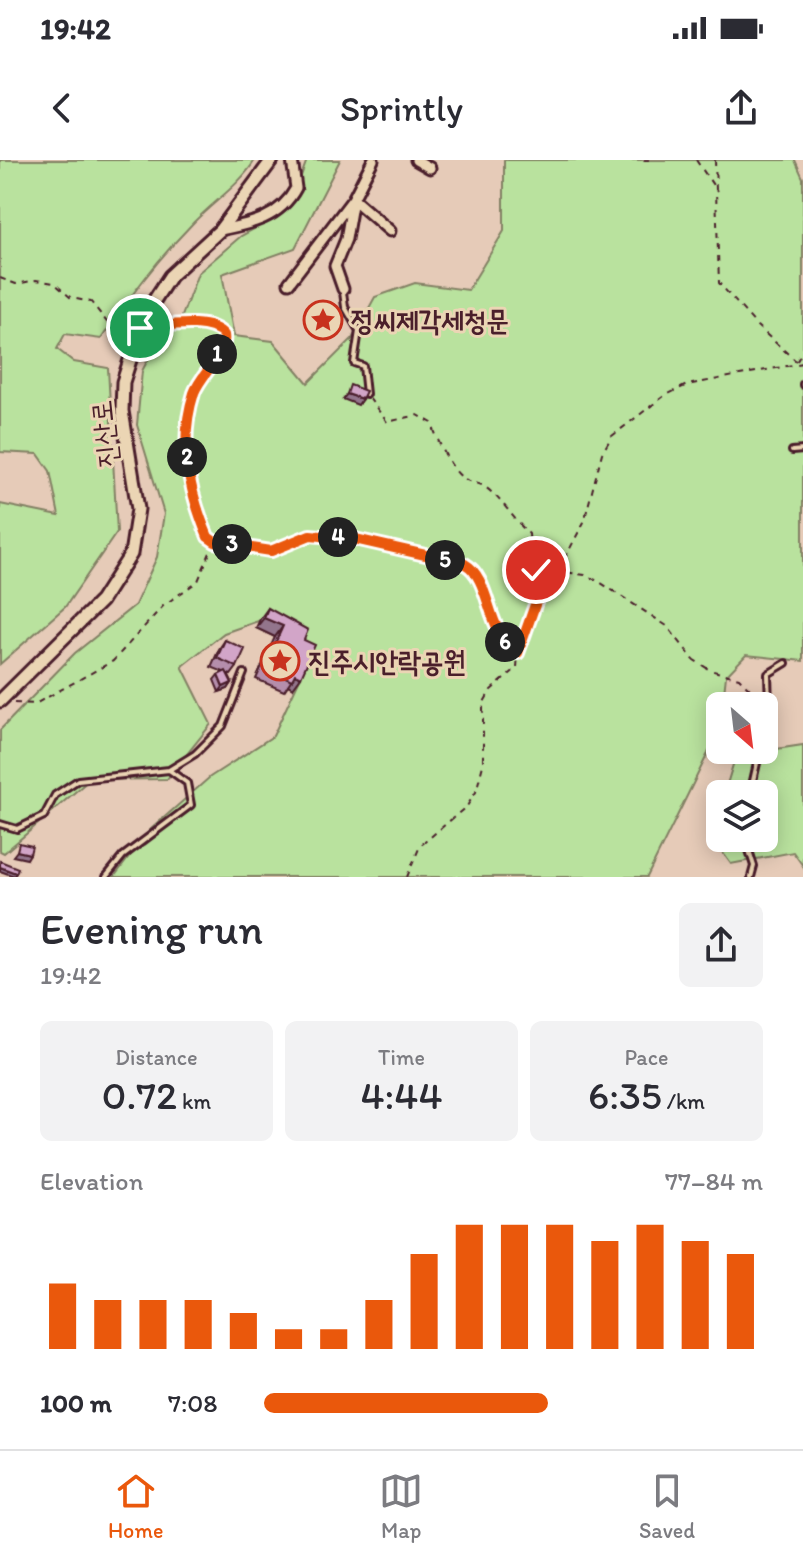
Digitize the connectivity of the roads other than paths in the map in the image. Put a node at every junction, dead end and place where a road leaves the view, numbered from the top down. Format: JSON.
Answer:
{"nodes":[{"id":1,"x":272,"y":160,"type":"edge"},
{"id":2,"x":292,"y":160,"type":"edge"},
{"id":3,"x":373,"y":160,"type":"edge"},
{"id":4,"x":416,"y":160,"type":"edge"},
{"id":5,"x":430,"y":168,"type":"dead end"},
{"id":6,"x":353,"y":199,"type":"junction"},
{"id":7,"x":220,"y":230,"type":"junction"},
{"id":8,"x":390,"y":231,"type":"dead end"},
{"id":9,"x":289,"y":283,"type":"dead end"},
{"id":10,"x":343,"y":289,"type":"joint"},
{"id":11,"x":366,"y":394,"type":"edge"},
{"id":12,"x":803,"y":450,"type":"edge"},
{"id":13,"x":792,"y":451,"type":"dead end"},
{"id":14,"x":786,"y":663,"type":"dead end"},
{"id":15,"x":244,"y":673,"type":"dead end"},
{"id":16,"x":769,"y":692,"type":"edge"},
{"id":17,"x":6,"y":702,"type":"edge"},
{"id":18,"x":169,"y":770,"type":"junction"},
{"id":19,"x":0,"y":824,"type":"edge"},
{"id":20,"x":750,"y":852,"type":"edge"},
{"id":21,"x":106,"y":877,"type":"edge"},
{"id":22,"x":751,"y":877,"type":"edge"}],
"edges":[{"from":1,"to":7,"type":"street","name":"진산로"},
{"from":2,"to":7,"type":"street"},
{"from":3,"to":6,"type":"street"},
{"from":4,"to":5,"type":"street"},
{"from":6,"to":8,"type":"street"},
{"from":6,"to":9,"type":"street"},
{"from":6,"to":10,"type":"street"},
{"from":7,"to":17,"type":"street","name":"진산로"},
{"from":10,"to":11,"type":"lane"},
{"from":12,"to":13,"type":"lane"},
{"from":14,"to":16,"type":"lane"},
{"from":15,"to":18,"type":"lane"},
{"from":18,"to":19,"type":"lane"},
{"from":18,"to":21,"type":"lane"},
{"from":20,"to":22,"type":"lane"}]}
